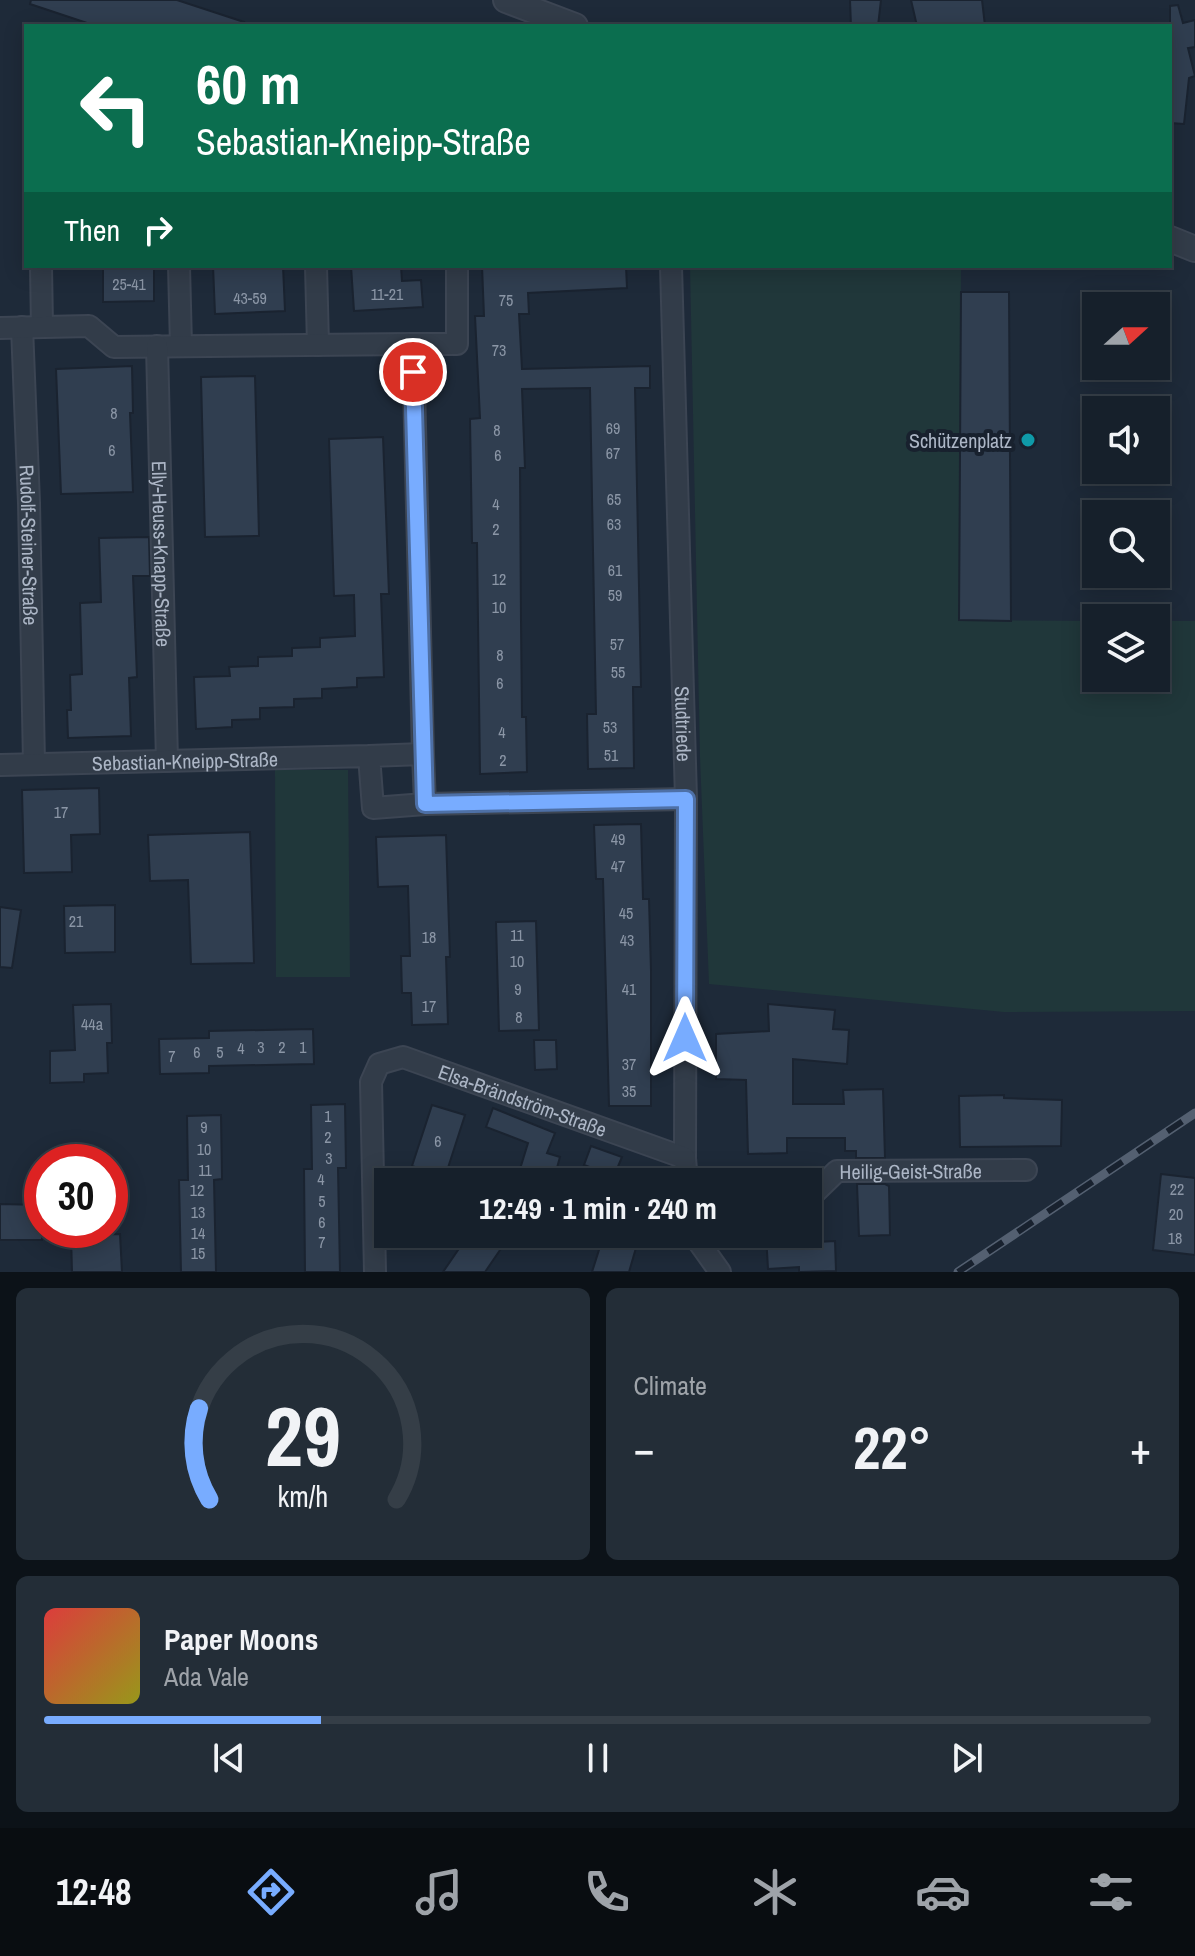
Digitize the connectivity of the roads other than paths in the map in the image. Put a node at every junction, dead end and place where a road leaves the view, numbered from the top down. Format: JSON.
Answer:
{"nodes":[{"id":1,"x":508,"y":0,"type":"edge"},
{"id":2,"x":570,"y":24,"type":"edge"},
{"id":3,"x":1172,"y":240,"type":"edge"},
{"id":4,"x":1195,"y":249,"type":"edge"},
{"id":5,"x":41,"y":268,"type":"edge"},
{"id":6,"x":179,"y":268,"type":"edge"},
{"id":7,"x":316,"y":268,"type":"edge"},
{"id":8,"x":457,"y":268,"type":"edge"},
{"id":9,"x":671,"y":268,"type":"edge"},
{"id":10,"x":32,"y":327,"type":"junction"},
{"id":11,"x":0,"y":328,"type":"edge"},
{"id":12,"x":413,"y":344,"type":"junction"},
{"id":13,"x":318,"y":345,"type":"junction"},
{"id":14,"x":157,"y":346,"type":"junction"},
{"id":15,"x":181,"y":346,"type":"junction"},
{"id":16,"x":423,"y":754,"type":"junction"},
{"id":17,"x":369,"y":756,"type":"junction"},
{"id":18,"x":167,"y":761,"type":"junction"},
{"id":19,"x":34,"y":763,"type":"junction"},
{"id":20,"x":1,"y":765,"type":"edge"},
{"id":21,"x":686,"y":799,"type":"junction"},
{"id":22,"x":425,"y":804,"type":"junction"},
{"id":23,"x":685,"y":1158,"type":"junction"},
{"id":24,"x":686,"y":1168,"type":"edge"},
{"id":25,"x":1026,"y":1170,"type":"dead end"},
{"id":26,"x":822,"y":1185,"type":"edge"},
{"id":27,"x":703,"y":1248,"type":"edge"},
{"id":28,"x":375,"y":1272,"type":"edge"},
{"id":29,"x":720,"y":1272,"type":"edge"}],
"edges":[{"from":1,"to":2,"type":"street"},
{"from":3,"to":4,"type":"street"},
{"from":5,"to":10,"type":"street","name":"Rudolf-Steiner-Straße"},
{"from":6,"to":15,"type":"street"},
{"from":7,"to":13,"type":"street"},
{"from":8,"to":12,"type":"street"},
{"from":9,"to":21,"type":"street","name":"Studtriede"},
{"from":10,"to":11,"type":"street"},
{"from":10,"to":14,"type":"street"},
{"from":10,"to":19,"type":"street","name":"Rudolf-Steiner-Straße"},
{"from":12,"to":13,"type":"street"},
{"from":12,"to":16,"type":"street"},
{"from":13,"to":15,"type":"street"},
{"from":14,"to":15,"type":"street"},
{"from":14,"to":18,"type":"street","name":"Elly-Heuss-Knapp-Straße"},
{"from":16,"to":17,"type":"street","name":"Sebastian-Kneipp-Straße"},
{"from":16,"to":22,"type":"street"},
{"from":17,"to":18,"type":"street","name":"Sebastian-Kneipp-Straße"},
{"from":17,"to":22,"type":"street"},
{"from":18,"to":19,"type":"street","name":"Sebastian-Kneipp-Straße"},
{"from":19,"to":20,"type":"street","name":"Sebastian-Kneipp-Straße"},
{"from":21,"to":22,"type":"street"},
{"from":21,"to":23,"type":"street","name":"Studtriede"},
{"from":23,"to":24,"type":"street","name":"Studtriede"},
{"from":23,"to":28,"type":"street","name":"Elsa-Brändström-Straße"},
{"from":25,"to":26,"type":"street","name":"Heilig-Geist-Straße"},
{"from":27,"to":29,"type":"street"}]}
